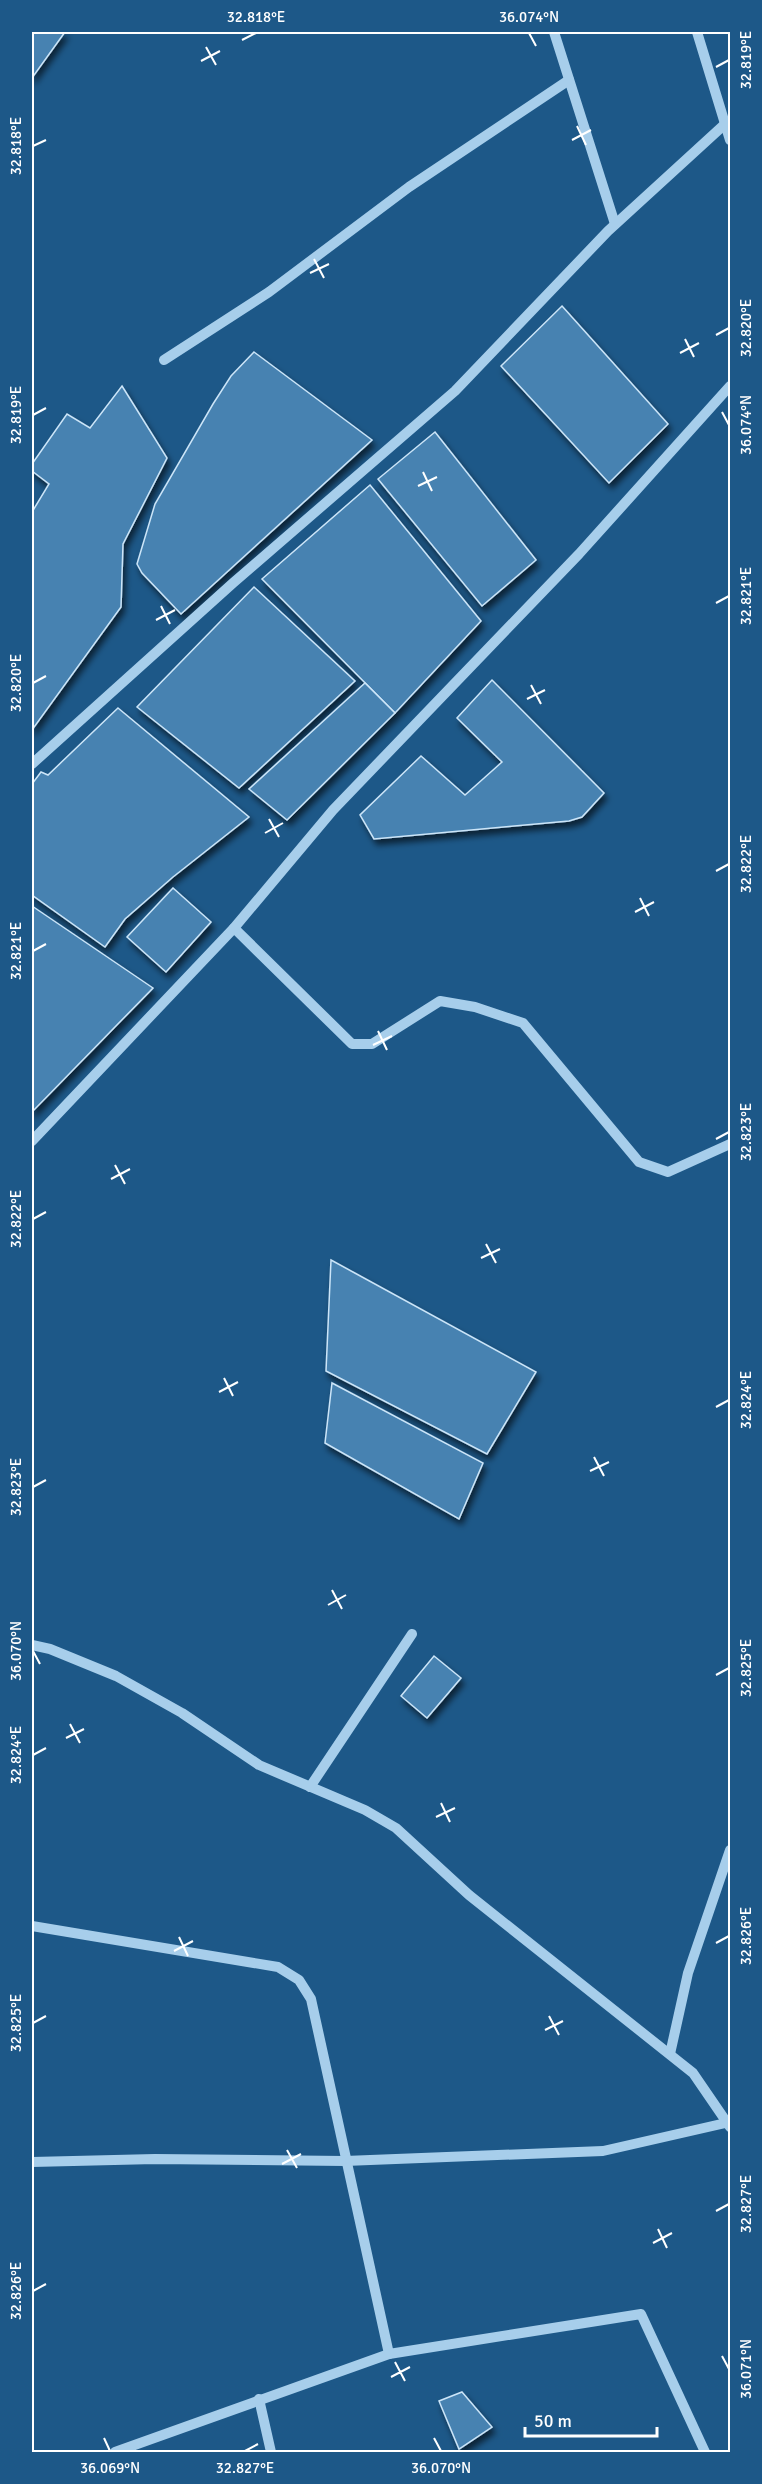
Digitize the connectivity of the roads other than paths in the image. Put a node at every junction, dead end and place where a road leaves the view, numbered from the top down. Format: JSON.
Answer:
{"nodes":[{"id":1,"x":554,"y":32,"type":"edge"},
{"id":2,"x":697,"y":32,"type":"edge"},
{"id":3,"x":569,"y":80,"type":"junction"},
{"id":4,"x":725,"y":124,"type":"junction"},
{"id":5,"x":730,"y":140,"type":"edge"},
{"id":6,"x":615,"y":224,"type":"junction"},
{"id":7,"x":165,"y":360,"type":"dead end"},
{"id":8,"x":730,"y":386,"type":"edge"},
{"id":9,"x":32,"y":764,"type":"edge"},
{"id":10,"x":234,"y":928,"type":"junction"},
{"id":11,"x":32,"y":1141,"type":"edge"},
{"id":12,"x":730,"y":1144,"type":"edge"},
{"id":13,"x":412,"y":1634,"type":"dead end"},
{"id":14,"x":32,"y":1645,"type":"edge"},
{"id":15,"x":310,"y":1787,"type":"junction"},
{"id":16,"x":730,"y":1850,"type":"edge"},
{"id":17,"x":32,"y":1926,"type":"edge"},
{"id":18,"x":670,"y":2054,"type":"junction"},
{"id":19,"x":730,"y":2124,"type":"edge"},
{"id":20,"x":345,"y":2161,"type":"junction"},
{"id":21,"x":32,"y":2162,"type":"edge"},
{"id":22,"x":389,"y":2354,"type":"junction"},
{"id":23,"x":259,"y":2399,"type":"junction"},
{"id":24,"x":115,"y":2452,"type":"edge"},
{"id":25,"x":271,"y":2452,"type":"edge"},
{"id":26,"x":705,"y":2452,"type":"edge"}],
"edges":[{"from":1,"to":3,"type":"street"},
{"from":2,"to":4,"type":"street"},
{"from":3,"to":6,"type":"street"},
{"from":3,"to":7,"type":"street"},
{"from":4,"to":5,"type":"street"},
{"from":4,"to":6,"type":"street"},
{"from":6,"to":9,"type":"street"},
{"from":8,"to":10,"type":"street"},
{"from":10,"to":11,"type":"street"},
{"from":10,"to":12,"type":"street"},
{"from":13,"to":15,"type":"street"},
{"from":14,"to":15,"type":"street"},
{"from":15,"to":18,"type":"street"},
{"from":16,"to":18,"type":"street"},
{"from":17,"to":20,"type":"street"},
{"from":18,"to":19,"type":"street"},
{"from":19,"to":20,"type":"street"},
{"from":20,"to":21,"type":"street"},
{"from":20,"to":22,"type":"street"},
{"from":22,"to":23,"type":"street"},
{"from":22,"to":26,"type":"street"},
{"from":23,"to":24,"type":"street"},
{"from":23,"to":25,"type":"street"}]}
